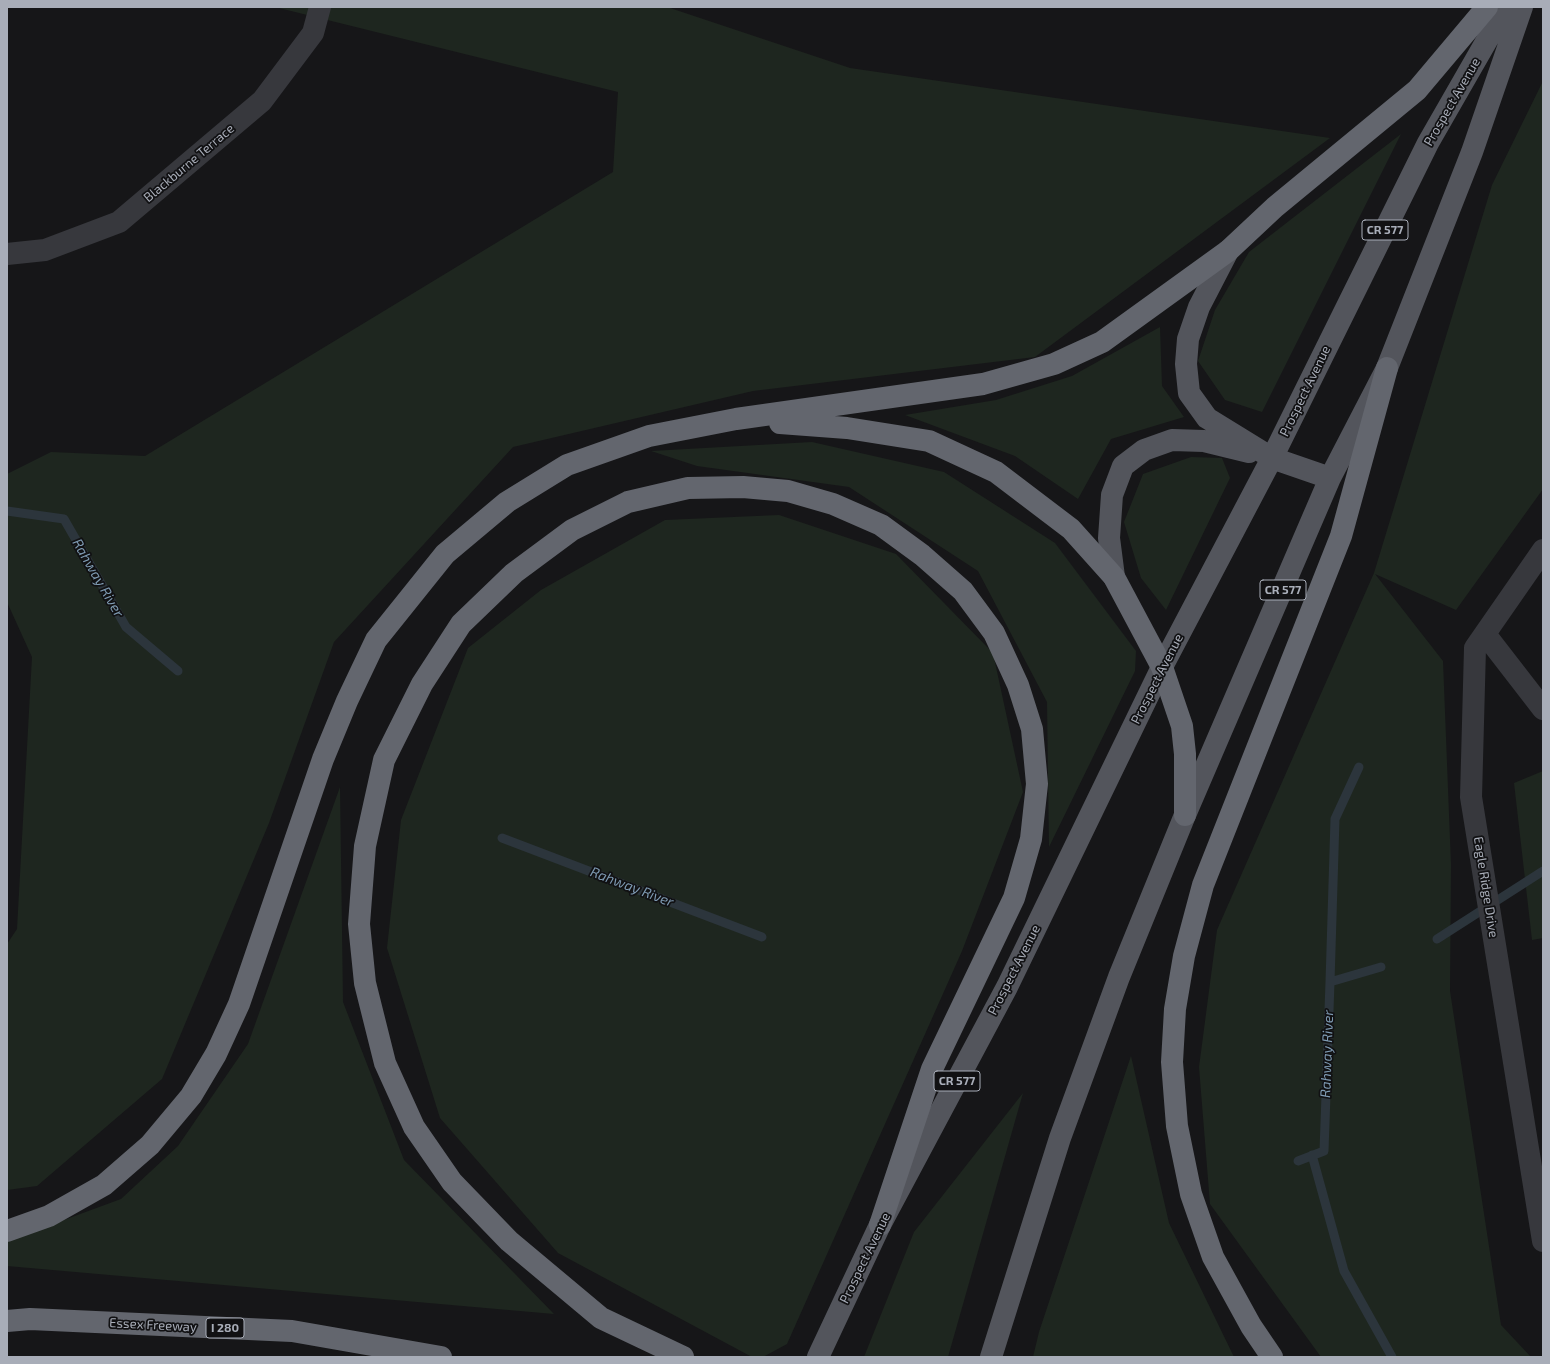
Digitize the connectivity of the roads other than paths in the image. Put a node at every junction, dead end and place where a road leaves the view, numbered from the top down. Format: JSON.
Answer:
{"nodes":[{"id":1,"x":320,"y":7,"type":"edge"},
{"id":2,"x":1487,"y":7,"type":"edge"},
{"id":3,"x":1506,"y":7,"type":"edge"},
{"id":4,"x":1522,"y":7,"type":"edge"},
{"id":5,"x":1228,"y":251,"type":"junction"},
{"id":6,"x":7,"y":254,"type":"edge"},
{"id":7,"x":1387,"y":368,"type":"junction"},
{"id":8,"x":736,"y":419,"type":"junction"},
{"id":9,"x":1272,"y":458,"type":"junction"},
{"id":10,"x":1330,"y":478,"type":"junction"},
{"id":11,"x":1543,"y":550,"type":"edge"},
{"id":12,"x":1114,"y":577,"type":"junction"},
{"id":13,"x":1485,"y":634,"type":"junction"},
{"id":14,"x":1162,"y":667,"type":"junction"},
{"id":15,"x":1543,"y":709,"type":"edge"},
{"id":16,"x":1185,"y":816,"type":"junction"},
{"id":17,"x":880,"y":1225,"type":"junction"},
{"id":18,"x":7,"y":1231,"type":"edge"},
{"id":19,"x":1543,"y":1241,"type":"edge"},
{"id":20,"x":7,"y":1321,"type":"edge"},
{"id":21,"x":819,"y":1355,"type":"edge"},
{"id":22,"x":441,"y":1357,"type":"edge"},
{"id":23,"x":683,"y":1357,"type":"edge"},
{"id":24,"x":991,"y":1357,"type":"edge"},
{"id":25,"x":1272,"y":1357,"type":"edge"}],
"edges":[{"from":1,"to":6,"type":"street","name":"Blackburne Terrace"},
{"from":2,"to":5,"type":"highway"},
{"from":3,"to":9,"type":"main road","name":"Prospect Avenue","number":"CR 577"},
{"from":4,"to":7,"type":"main road","name":"Prospect Avenue","number":"CR 577"},
{"from":5,"to":8,"type":"highway"},
{"from":5,"to":9,"type":"main road"},
{"from":7,"to":10,"type":"main road","name":"Prospect Avenue","number":"CR 577"},
{"from":7,"to":25,"type":"highway"},
{"from":8,"to":12,"type":"highway"},
{"from":8,"to":18,"type":"highway"},
{"from":9,"to":10,"type":"main road"},
{"from":9,"to":12,"type":"main road"},
{"from":9,"to":14,"type":"main road","name":"Prospect Avenue","number":"CR 577"},
{"from":10,"to":16,"type":"main road","name":"Prospect Avenue","number":"CR 577"},
{"from":11,"to":13,"type":"street","name":"Eagle Ridge Drive"},
{"from":12,"to":14,"type":"highway"},
{"from":13,"to":15,"type":"street"},
{"from":13,"to":19,"type":"street","name":"Eagle Ridge Drive"},
{"from":14,"to":16,"type":"highway"},
{"from":14,"to":17,"type":"main road","name":"Prospect Avenue","number":"CR 577"},
{"from":16,"to":24,"type":"main road","name":"Prospect Avenue","number":"CR 577"},
{"from":17,"to":21,"type":"main road","name":"Prospect Avenue","number":"CR 577"},
{"from":17,"to":23,"type":"highway"},
{"from":20,"to":22,"type":"highway","name":"Essex Freeway","number":"I 280"}]}
